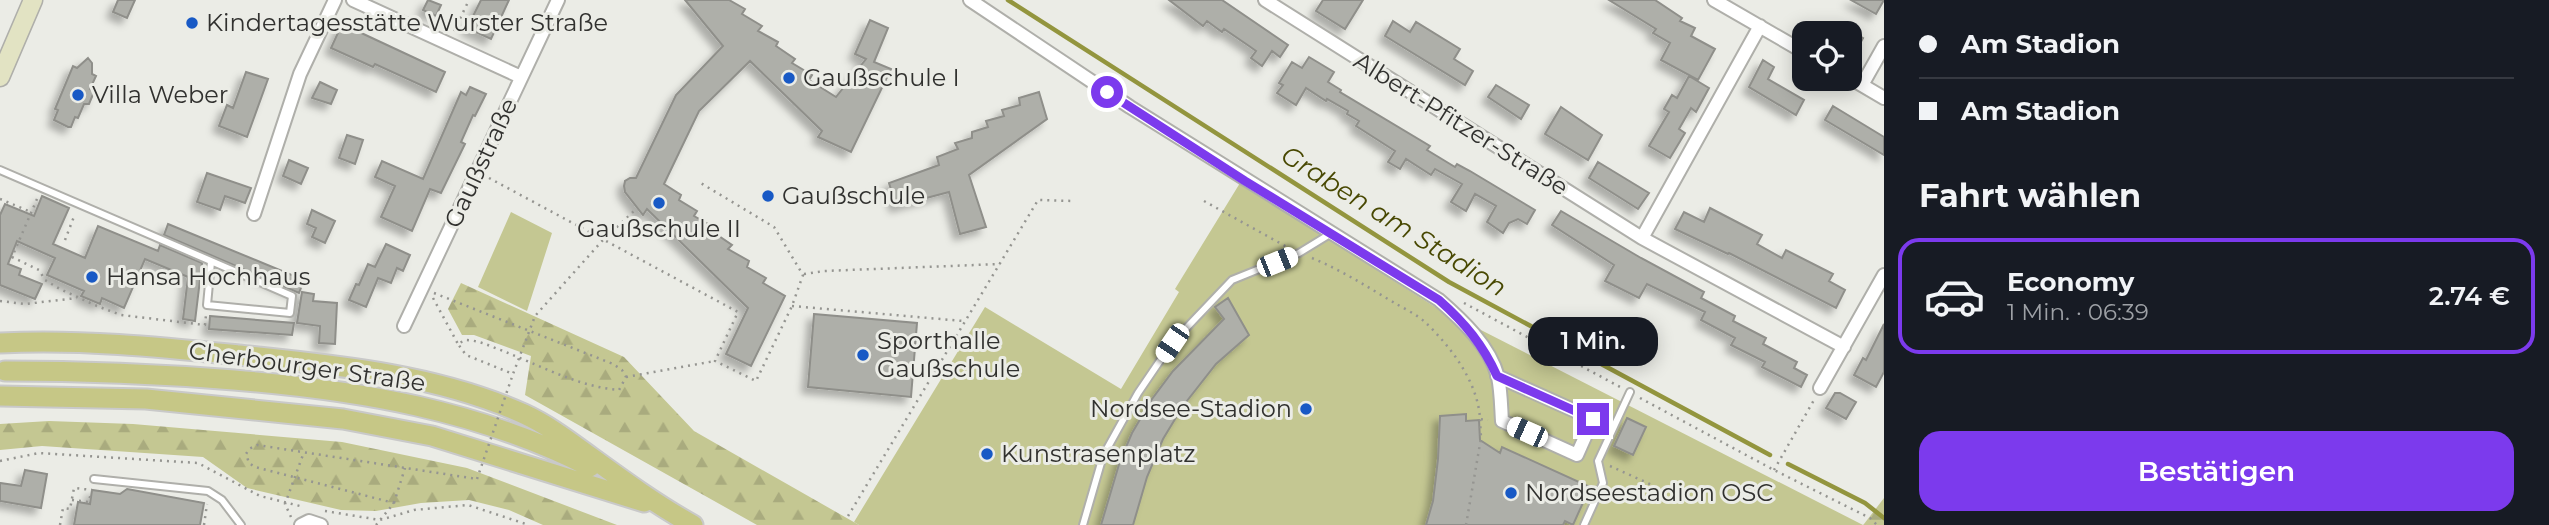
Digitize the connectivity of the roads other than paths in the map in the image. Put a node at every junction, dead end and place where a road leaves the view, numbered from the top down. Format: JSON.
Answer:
{"nodes":[{"id":1,"x":33,"y":0,"type":"edge"},
{"id":2,"x":335,"y":0,"type":"edge"},
{"id":3,"x":353,"y":0,"type":"edge"},
{"id":4,"x":558,"y":0,"type":"edge"},
{"id":5,"x":970,"y":0,"type":"edge"},
{"id":6,"x":1265,"y":0,"type":"edge"},
{"id":7,"x":1714,"y":0,"type":"edge"},
{"id":8,"x":1284,"y":5,"type":"edge"},
{"id":9,"x":1760,"y":26,"type":"junction"},
{"id":10,"x":1792,"y":45,"type":"edge"},
{"id":11,"x":1884,"y":46,"type":"edge"},
{"id":12,"x":0,"y":77,"type":"edge"},
{"id":13,"x":521,"y":77,"type":"junction"},
{"id":14,"x":1862,"y":85,"type":"joint"},
{"id":15,"x":1884,"y":98,"type":"edge"},
{"id":16,"x":0,"y":170,"type":"edge"},
{"id":17,"x":254,"y":214,"type":"dead end"},
{"id":18,"x":1330,"y":234,"type":"junction"},
{"id":19,"x":1642,"y":238,"type":"junction"},
{"id":20,"x":211,"y":262,"type":"junction"},
{"id":21,"x":1884,"y":275,"type":"edge"},
{"id":22,"x":404,"y":326,"type":"dead end"},
{"id":23,"x":0,"y":343,"type":"edge"},
{"id":24,"x":1844,"y":347,"type":"junction"},
{"id":25,"x":5,"y":371,"type":"dead end"},
{"id":26,"x":1497,"y":376,"type":"junction"},
{"id":27,"x":1821,"y":388,"type":"road end"},
{"id":28,"x":1630,"y":392,"type":"road end"},
{"id":29,"x":0,"y":396,"type":"edge"},
{"id":30,"x":94,"y":480,"type":"road end"},
{"id":31,"x":664,"y":509,"type":"junction"},
{"id":32,"x":241,"y":525,"type":"edge"},
{"id":33,"x":301,"y":525,"type":"edge"},
{"id":34,"x":321,"y":525,"type":"edge"},
{"id":35,"x":693,"y":525,"type":"edge"},
{"id":36,"x":1083,"y":525,"type":"edge"},
{"id":37,"x":1584,"y":525,"type":"edge"}],
"edges":[{"from":1,"to":12,"type":"street"},
{"from":2,"to":17,"type":"street"},
{"from":3,"to":13,"type":"street"},
{"from":4,"to":13,"type":"street","name":"Gaußstraße"},
{"from":5,"to":18,"type":"street"},
{"from":6,"to":8,"type":"street","name":"Albert-Pfitzer-Straße"},
{"from":7,"to":9,"type":"street"},
{"from":8,"to":19,"type":"street","name":"Albert-Pfitzer-Straße"},
{"from":9,"to":10,"type":"street"},
{"from":9,"to":19,"type":"street"},
{"from":11,"to":14,"type":"street"},
{"from":13,"to":22,"type":"street","name":"Gaußstraße"},
{"from":14,"to":15,"type":"street"},
{"from":16,"to":20,"type":"lane"},
{"from":18,"to":26,"type":"street"},
{"from":18,"to":36,"type":"lane"},
{"from":19,"to":24,"type":"street","name":"Albert-Pfitzer-Straße"},
{"from":20,"to":20,"type":"lane"},
{"from":21,"to":24,"type":"street"},
{"from":23,"to":31,"type":"main road","name":"Cherbourger Straße"},
{"from":24,"to":27,"type":"street"},
{"from":25,"to":31,"type":"main road"},
{"from":26,"to":26,"type":"street"},
{"from":28,"to":37,"type":"lane"},
{"from":29,"to":31,"type":"main road","name":"Cherbourger Straße"},
{"from":30,"to":32,"type":"lane"},
{"from":31,"to":35,"type":"main road","name":"Cherbourger Straße"},
{"from":33,"to":34,"type":"street"}]}
